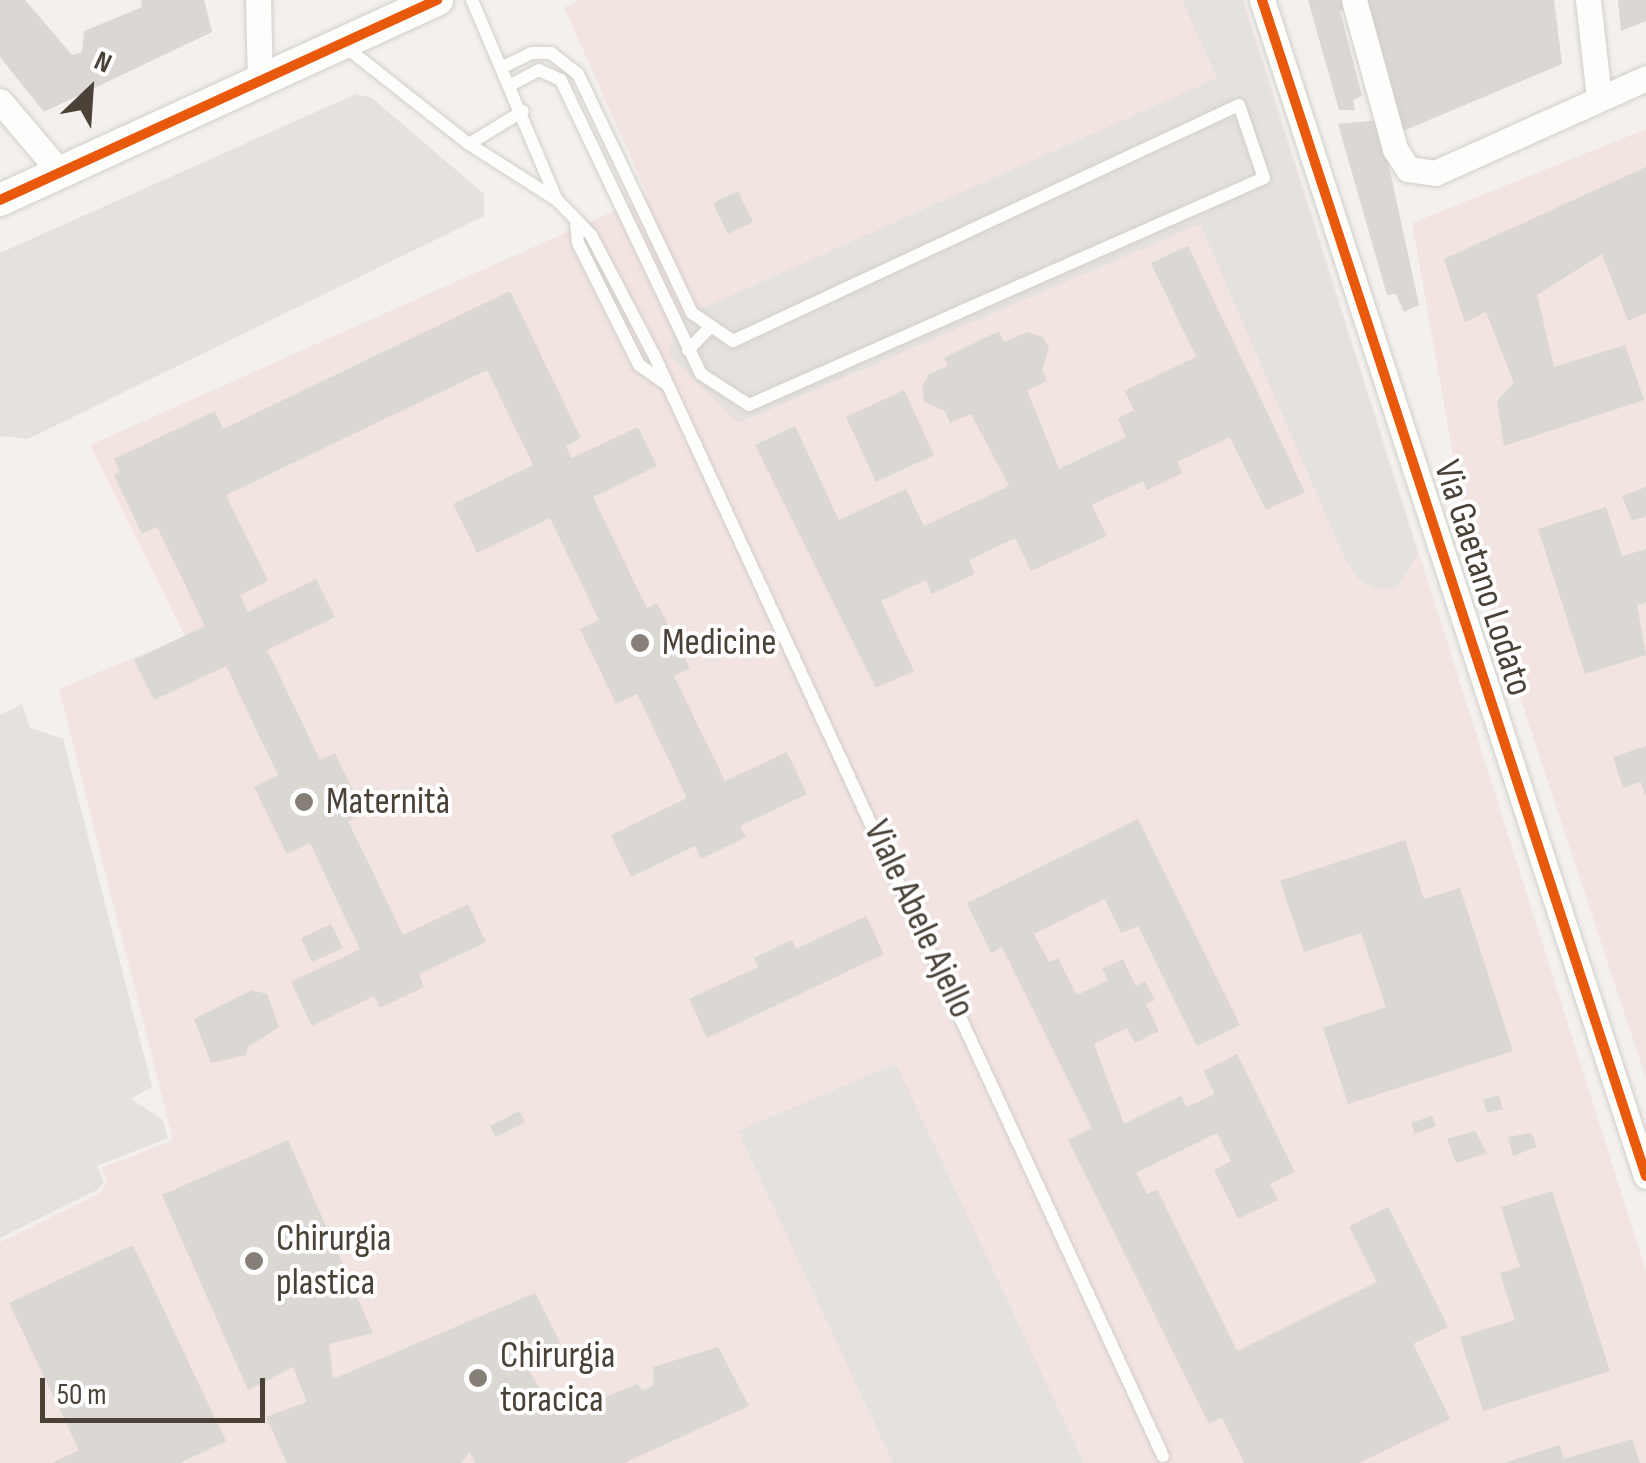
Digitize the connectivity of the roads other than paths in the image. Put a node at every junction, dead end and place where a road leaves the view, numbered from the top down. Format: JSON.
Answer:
{"nodes":[{"id":1,"x":258,"y":0,"type":"edge"},
{"id":2,"x":437,"y":0,"type":"edge"},
{"id":3,"x":472,"y":0,"type":"edge"},
{"id":4,"x":1262,"y":0,"type":"edge"},
{"id":5,"x":1354,"y":0,"type":"edge"},
{"id":6,"x":1588,"y":0,"type":"edge"},
{"id":7,"x":341,"y":43,"type":"junction"},
{"id":8,"x":503,"y":67,"type":"junction"},
{"id":9,"x":1646,"y":78,"type":"edge"},
{"id":10,"x":260,"y":80,"type":"junction"},
{"id":11,"x":511,"y":84,"type":"junction"},
{"id":12,"x":1599,"y":98,"type":"junction"},
{"id":13,"x":0,"y":101,"type":"edge"},
{"id":14,"x":523,"y":111,"type":"junction"},
{"id":15,"x":469,"y":144,"type":"junction"},
{"id":16,"x":60,"y":172,"type":"junction"},
{"id":17,"x":0,"y":200,"type":"edge"},
{"id":18,"x":557,"y":200,"type":"junction"},
{"id":19,"x":708,"y":329,"type":"junction"},
{"id":20,"x":688,"y":350,"type":"junction"},
{"id":21,"x":1646,"y":1176,"type":"edge"},
{"id":22,"x":1163,"y":1456,"type":"dead end"}],
"edges":[{"from":1,"to":10,"type":"street"},
{"from":2,"to":7,"type":"street"},
{"from":3,"to":8,"type":"lane"},
{"from":4,"to":21,"type":"street","name":"Via Gaetano Lodato"},
{"from":5,"to":12,"type":"street"},
{"from":6,"to":12,"type":"street"},
{"from":7,"to":10,"type":"street"},
{"from":7,"to":15,"type":"lane"},
{"from":8,"to":11,"type":"lane"},
{"from":8,"to":19,"type":"lane"},
{"from":9,"to":12,"type":"street"},
{"from":10,"to":16,"type":"street"},
{"from":11,"to":14,"type":"lane"},
{"from":11,"to":20,"type":"lane"},
{"from":13,"to":16,"type":"street"},
{"from":14,"to":15,"type":"lane"},
{"from":14,"to":18,"type":"lane"},
{"from":15,"to":18,"type":"lane"},
{"from":16,"to":17,"type":"street"},
{"from":18,"to":22,"type":"lane","name":"Viale Abele Ajello"},
{"from":19,"to":20,"type":"lane"},
{"from":19,"to":20,"type":"lane"}]}
